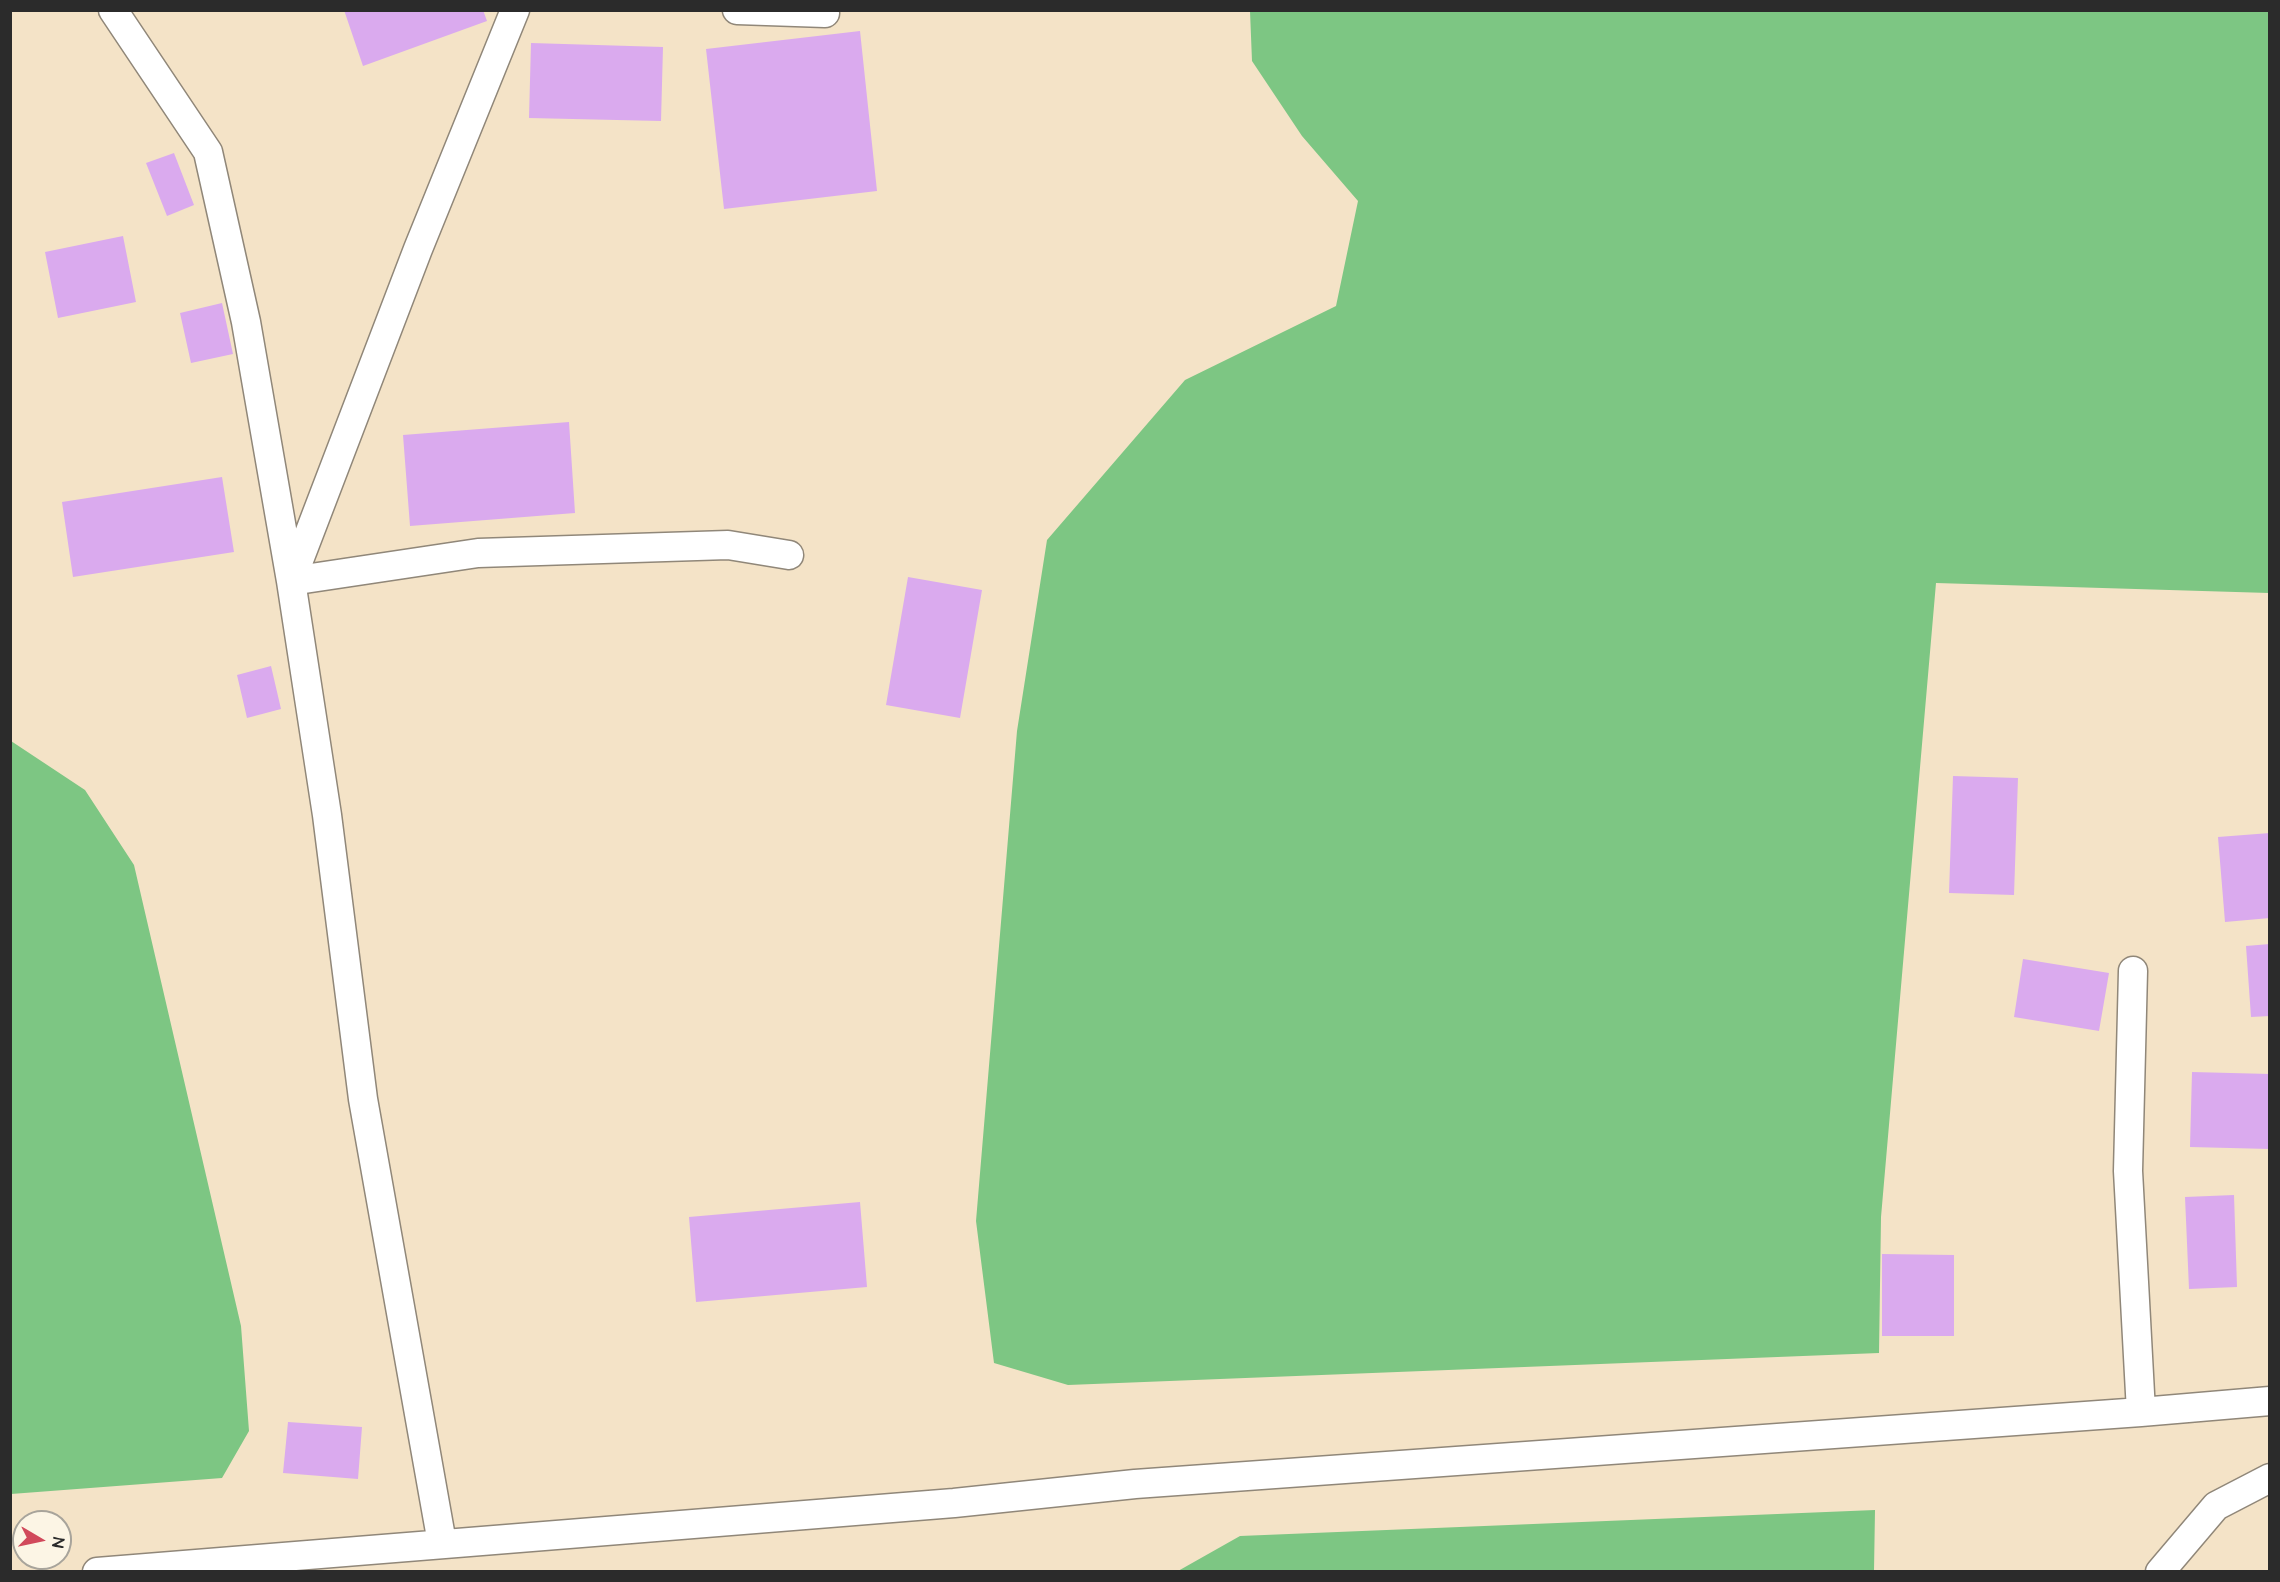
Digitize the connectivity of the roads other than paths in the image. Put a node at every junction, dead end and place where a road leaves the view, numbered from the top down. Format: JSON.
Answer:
{"nodes":[{"id":1,"x":113,"y":10,"type":"edge"},
{"id":2,"x":515,"y":10,"type":"edge"},
{"id":3,"x":737,"y":10,"type":"edge"},
{"id":4,"x":825,"y":13,"type":"dead end"},
{"id":5,"x":789,"y":555,"type":"dead end"},
{"id":6,"x":291,"y":581,"type":"junction"},
{"id":7,"x":2133,"y":971,"type":"dead end"},
{"id":8,"x":2270,"y":1401,"type":"edge"},
{"id":9,"x":2141,"y":1412,"type":"junction"},
{"id":10,"x":2270,"y":1478,"type":"edge"},
{"id":11,"x":442,"y":1544,"type":"junction"},
{"id":12,"x":97,"y":1572,"type":"edge"},
{"id":13,"x":2160,"y":1572,"type":"edge"}],
"edges":[{"from":1,"to":6,"type":"street"},
{"from":2,"to":6,"type":"street"},
{"from":3,"to":4,"type":"street"},
{"from":5,"to":6,"type":"street"},
{"from":6,"to":11,"type":"street"},
{"from":7,"to":9,"type":"street"},
{"from":8,"to":9,"type":"street"},
{"from":9,"to":11,"type":"street"},
{"from":10,"to":13,"type":"street"},
{"from":11,"to":12,"type":"street"}]}
